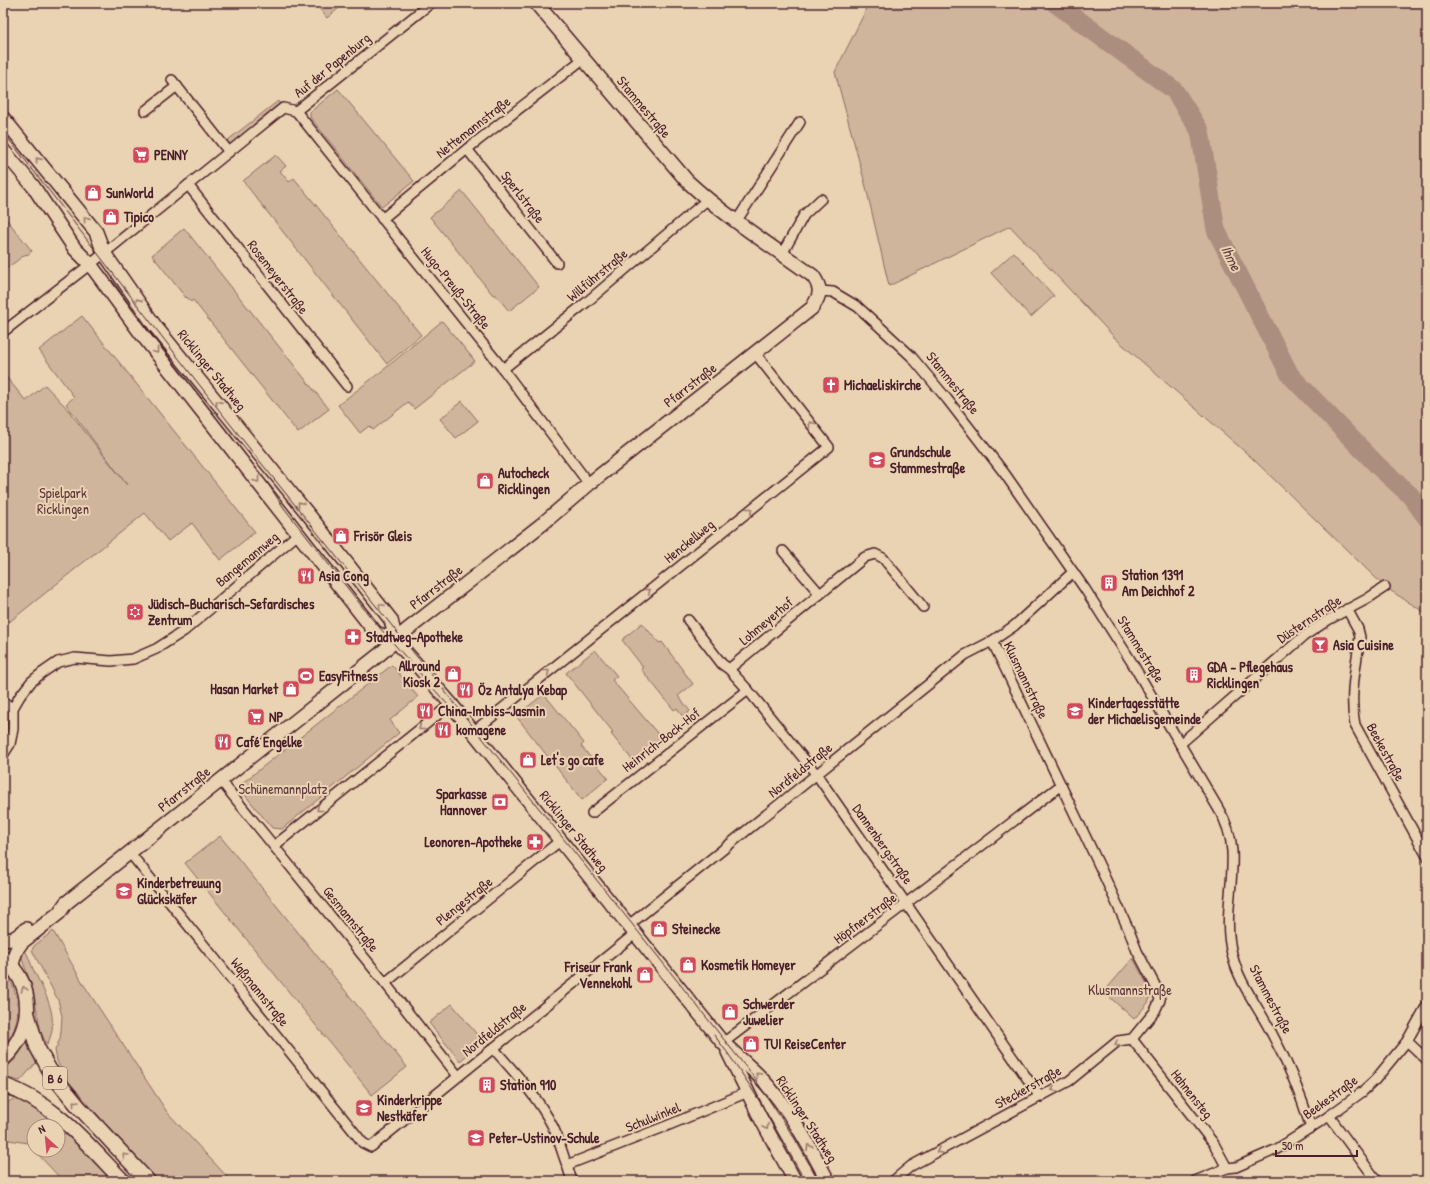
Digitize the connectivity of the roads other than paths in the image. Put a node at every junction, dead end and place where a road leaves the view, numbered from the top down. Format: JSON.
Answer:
{"nodes":[{"id":1,"x":431,"y":3,"type":"edge"},
{"id":2,"x":536,"y":3,"type":"edge"},
{"id":3,"x":583,"y":59,"type":"junction"},
{"id":4,"x":145,"y":110,"type":"dead end"},
{"id":5,"x":296,"y":111,"type":"junction"},
{"id":6,"x":3,"y":118,"type":"edge"},
{"id":7,"x":800,"y":122,"type":"dead end"},
{"id":8,"x":467,"y":149,"type":"junction"},
{"id":9,"x":3,"y":150,"type":"edge"},
{"id":10,"x":229,"y":152,"type":"junction"},
{"id":11,"x":188,"y":185,"type":"junction"},
{"id":12,"x":822,"y":199,"type":"dead end"},
{"id":13,"x":707,"y":200,"type":"junction"},
{"id":14,"x":382,"y":219,"type":"junction"},
{"id":15,"x":736,"y":222,"type":"junction"},
{"id":16,"x":782,"y":254,"type":"junction"},
{"id":17,"x":98,"y":258,"type":"junction"},
{"id":18,"x":557,"y":263,"type":"dead end"},
{"id":19,"x":820,"y":291,"type":"junction"},
{"id":20,"x":3,"y":332,"type":"edge"},
{"id":21,"x":755,"y":353,"type":"junction"},
{"id":22,"x":503,"y":369,"type":"junction"},
{"id":23,"x":347,"y":386,"type":"dead end"},
{"id":24,"x":590,"y":484,"type":"junction"},
{"id":25,"x":298,"y":534,"type":"junction"},
{"id":26,"x":783,"y":551,"type":"dead end"},
{"id":27,"x":1073,"y":572,"type":"junction"},
{"id":28,"x":1385,"y":587,"type":"dead end"},
{"id":29,"x":820,"y":594,"type":"junction"},
{"id":30,"x":923,"y":607,"type":"dead end"},
{"id":31,"x":1347,"y":610,"type":"junction"},
{"id":32,"x":688,"y":620,"type":"dead end"},
{"id":33,"x":396,"y":641,"type":"junction"},
{"id":34,"x":992,"y":641,"type":"junction"},
{"id":35,"x":729,"y":669,"type":"junction"},
{"id":36,"x":748,"y":690,"type":"junction"},
{"id":37,"x":3,"y":702,"type":"edge"},
{"id":38,"x":451,"y":704,"type":"junction"},
{"id":39,"x":13,"y":708,"type":"junction"},
{"id":40,"x":473,"y":732,"type":"junction"},
{"id":41,"x":1180,"y":744,"type":"junction"},
{"id":42,"x":3,"y":755,"type":"edge"},
{"id":43,"x":817,"y":775,"type":"junction"},
{"id":44,"x":220,"y":781,"type":"junction"},
{"id":45,"x":1061,"y":785,"type":"junction"},
{"id":46,"x":592,"y":813,"type":"dead end"},
{"id":47,"x":561,"y":840,"type":"junction"},
{"id":48,"x":274,"y":846,"type":"junction"},
{"id":49,"x":130,"y":853,"type":"junction"},
{"id":50,"x":1427,"y":856,"type":"edge"},
{"id":51,"x":66,"y":903,"type":"junction"},
{"id":52,"x":907,"y":903,"type":"junction"},
{"id":53,"x":632,"y":929,"type":"junction"},
{"id":54,"x":3,"y":938,"type":"edge"},
{"id":55,"x":8,"y":962,"type":"edge"},
{"id":56,"x":384,"y":982,"type":"junction"},
{"id":57,"x":1427,"y":1005,"type":"edge"},
{"id":58,"x":27,"y":1013,"type":"junction"},
{"id":59,"x":1132,"y":1039,"type":"junction"},
{"id":60,"x":1407,"y":1041,"type":"junction"},
{"id":61,"x":723,"y":1043,"type":"junction"},
{"id":62,"x":493,"y":1048,"type":"junction"},
{"id":63,"x":3,"y":1058,"type":"edge"},
{"id":64,"x":1427,"y":1060,"type":"edge"},
{"id":65,"x":458,"y":1076,"type":"junction"},
{"id":66,"x":3,"y":1085,"type":"edge"},
{"id":67,"x":748,"y":1092,"type":"junction"},
{"id":68,"x":1040,"y":1097,"type":"junction"},
{"id":69,"x":1329,"y":1116,"type":"junction"},
{"id":70,"x":1311,"y":1128,"type":"junction"},
{"id":71,"x":371,"y":1147,"type":"joint"},
{"id":72,"x":567,"y":1165,"type":"junction"},
{"id":73,"x":1227,"y":1168,"type":"junction"},
{"id":74,"x":123,"y":1181,"type":"edge"},
{"id":75,"x":148,"y":1181,"type":"edge"},
{"id":76,"x":572,"y":1181,"type":"edge"},
{"id":77,"x":795,"y":1181,"type":"edge"},
{"id":78,"x":828,"y":1181,"type":"edge"},
{"id":79,"x":893,"y":1181,"type":"edge"},
{"id":80,"x":1195,"y":1181,"type":"edge"},
{"id":81,"x":1377,"y":1181,"type":"edge"}],
"edges":[{"from":1,"to":5,"type":"street","name":"Auf der Papenburg"},
{"from":2,"to":3,"type":"street","name":"Stammestraße"},
{"from":3,"to":8,"type":"street","name":"Nettemannstraße"},
{"from":3,"to":13,"type":"street","name":"Stammestraße"},
{"from":4,"to":10,"type":"street"},
{"from":5,"to":10,"type":"street","name":"Auf der Papenburg"},
{"from":5,"to":14,"type":"street","name":"Hugo-Preuß-Straße"},
{"from":17,"to":6,"type":"street","name":"Ricklinger Stadtweg","one_way":true},
{"from":7,"to":15,"type":"street"},
{"from":8,"to":14,"type":"street","name":"Nettemannstraße"},
{"from":8,"to":18,"type":"street","name":"Sperlstraße"},
{"from":9,"to":17,"type":"street","name":"Ricklinger Stadtweg"},
{"from":10,"to":11,"type":"street","name":"Auf der Papenburg"},
{"from":11,"to":17,"type":"street","name":"Auf der Papenburg"},
{"from":11,"to":23,"type":"street","name":"Rosemeyerstraße"},
{"from":12,"to":16,"type":"street"},
{"from":13,"to":15,"type":"street","name":"Stammestraße"},
{"from":13,"to":22,"type":"street","name":"Willführstraße"},
{"from":14,"to":22,"type":"street","name":"Hugo-Preuß-Straße"},
{"from":15,"to":16,"type":"street","name":"Stammestraße"},
{"from":16,"to":19,"type":"street","name":"Stammestraße"},
{"from":17,"to":20,"type":"street","name":"Auf der Papenburg"},
{"from":17,"to":25,"type":"street","name":"Ricklinger Stadtweg","one_way":true},
{"from":33,"to":17,"type":"street","name":"Ricklinger Stadtweg","one_way":true},
{"from":19,"to":21,"type":"street","name":"Pfarrstraße"},
{"from":19,"to":27,"type":"street","name":"Stammestraße"},
{"from":21,"to":24,"type":"street","name":"Pfarrstraße"},
{"from":40,"to":21,"type":"street","name":"Henckellweg","one_way":true},
{"from":22,"to":24,"type":"street","name":"Hugo-Preuß-Straße"},
{"from":24,"to":33,"type":"street","name":"Pfarrstraße"},
{"from":25,"to":33,"type":"street","name":"Ricklinger Stadtweg"},
{"from":25,"to":39,"type":"street","name":"Bangemannweg"},
{"from":26,"to":29,"type":"street"},
{"from":27,"to":34,"type":"street","name":"Klusmannstraße"},
{"from":27,"to":41,"type":"street","name":"Stammestraße"},
{"from":28,"to":31,"type":"street","name":"Düsternstraße"},
{"from":29,"to":30,"type":"street","name":"Lohmeyerhof"},
{"from":29,"to":35,"type":"street","name":"Lohmeyerhof"},
{"from":31,"to":41,"type":"street","name":"Düsternstraße"},
{"from":31,"to":50,"type":"street","name":"Beekestraße"},
{"from":32,"to":35,"type":"street","name":"Dannenbergstraße"},
{"from":33,"to":38,"type":"street","name":"Ricklinger Stadtweg"},
{"from":33,"to":44,"type":"street","name":"Pfarrstraße"},
{"from":34,"to":43,"type":"street","name":"Nordfeldstraße"},
{"from":34,"to":45,"type":"street","name":"Klusmannstraße"},
{"from":35,"to":36,"type":"street","name":"Dannenbergstraße"},
{"from":36,"to":43,"type":"street","name":"Dannenbergstraße"},
{"from":36,"to":46,"type":"street","name":"Heinrich-Bock-Hof"},
{"from":37,"to":39,"type":"street"},
{"from":38,"to":40,"type":"street","name":"Ricklinger Stadtweg"},
{"from":38,"to":48,"type":"street","one_way":true},
{"from":39,"to":42,"type":"street"},
{"from":40,"to":47,"type":"street","name":"Ricklinger Stadtweg"},
{"from":41,"to":70,"type":"street","name":"Stammestraße"},
{"from":43,"to":52,"type":"street","name":"Dannenbergstraße"},
{"from":43,"to":53,"type":"street","name":"Nordfeldstraße"},
{"from":44,"to":48,"type":"street","name":"Gesmannstraße"},
{"from":44,"to":49,"type":"street","name":"Pfarrstraße"},
{"from":45,"to":52,"type":"street","name":"Höpfnerstraße"},
{"from":45,"to":59,"type":"street","name":"Klusmannstraße"},
{"from":47,"to":53,"type":"street","name":"Ricklinger Stadtweg"},
{"from":47,"to":56,"type":"street","name":"Plengestraße"},
{"from":48,"to":56,"type":"street","name":"Gesmannstraße"},
{"from":49,"to":51,"type":"street","name":"Pfarrstraße"},
{"from":49,"to":71,"type":"street","name":"Waßmannstraße"},
{"from":51,"to":54,"type":"street","name":"Pfarrstraße"},
{"from":51,"to":55,"type":"street","name":"Pfarrstraße"},
{"from":52,"to":61,"type":"street","name":"Höpfnerstraße"},
{"from":52,"to":68,"type":"street","name":"Dannenbergstraße"},
{"from":53,"to":61,"type":"street","name":"Ricklinger Stadtweg"},
{"from":53,"to":62,"type":"street","name":"Nordfeldstraße"},
{"from":58,"to":55,"type":"main road","number":"B 6","one_way":true},
{"from":56,"to":65,"type":"street","name":"Gesmannstraße"},
{"from":57,"to":60,"type":"street","name":"Beekestraße"},
{"from":58,"to":63,"type":"main road","number":"B 6"},
{"from":75,"to":58,"type":"main road","number":"B 6","one_way":true},
{"from":59,"to":68,"type":"street","name":"Steckerstraße","one_way":true},
{"from":59,"to":73,"type":"street","name":"Hahnensteg"},
{"from":60,"to":64,"type":"street"},
{"from":60,"to":69,"type":"street","name":"Beekestraße"},
{"from":61,"to":67,"type":"street","name":"Ricklinger Stadtweg"},
{"from":78,"to":61,"type":"street","name":"Ricklinger Stadtweg","one_way":true},
{"from":62,"to":65,"type":"street","name":"Nordfeldstraße"},
{"from":62,"to":72,"type":"street"},
{"from":65,"to":71,"type":"street","name":"Nordfeldstraße"},
{"from":66,"to":74,"type":"main road","number":"B 6"},
{"from":67,"to":72,"type":"street","name":"Schulwinkel"},
{"from":67,"to":77,"type":"street","name":"Ricklinger Stadtweg","one_way":true},
{"from":68,"to":79,"type":"street","name":"Steckerstraße","one_way":true},
{"from":69,"to":70,"type":"street","name":"Beekestraße"},
{"from":69,"to":81,"type":"street"},
{"from":70,"to":73,"type":"street","name":"Beekestraße"},
{"from":72,"to":76,"type":"street"},
{"from":73,"to":80,"type":"street","name":"Beekestraße"}]}
